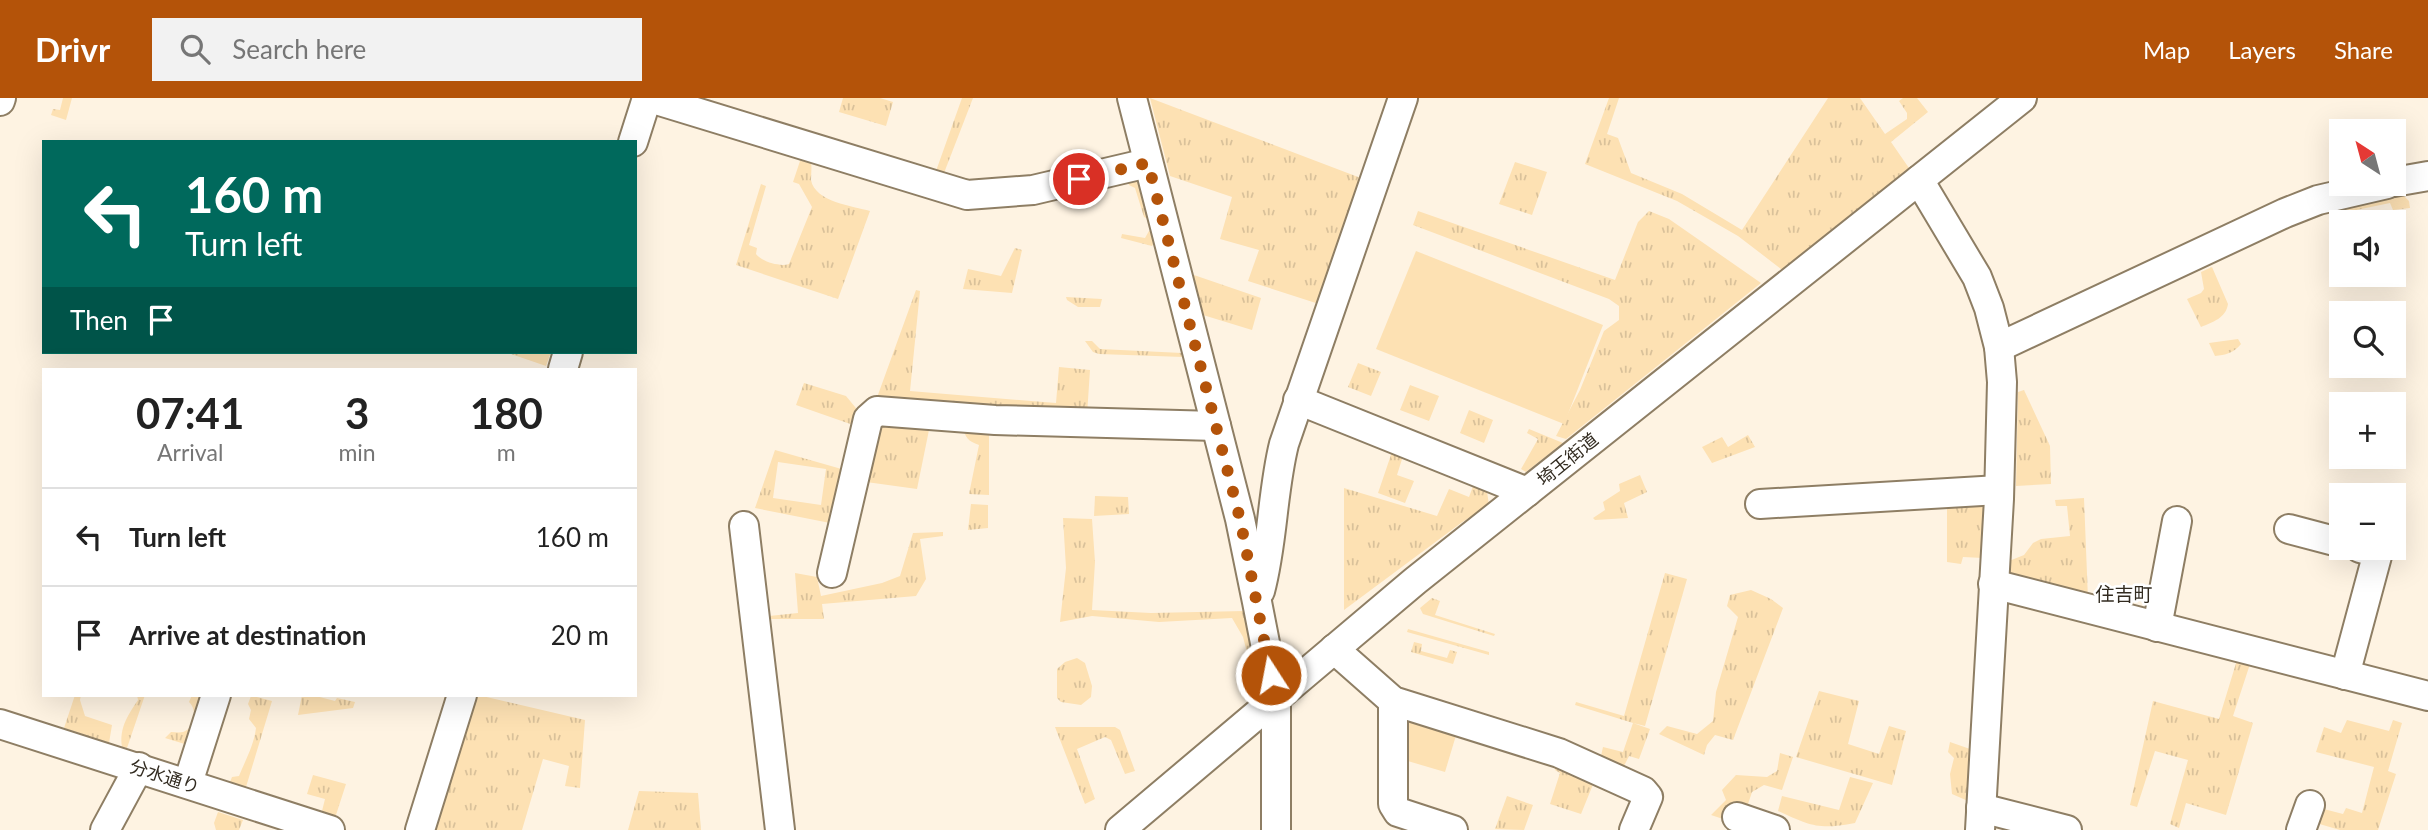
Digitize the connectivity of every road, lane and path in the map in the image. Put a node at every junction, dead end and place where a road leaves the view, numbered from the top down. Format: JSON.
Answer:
{"nodes":[{"id":1,"x":649,"y":98,"type":"edge"},
{"id":2,"x":1132,"y":98,"type":"edge"},
{"id":3,"x":1403,"y":98,"type":"edge"},
{"id":4,"x":2022,"y":98,"type":"edge"},
{"id":5,"x":634,"y":140,"type":"edge"},
{"id":6,"x":1148,"y":163,"type":"junction"},
{"id":7,"x":2428,"y":176,"type":"edge"},
{"id":8,"x":1919,"y":180,"type":"junction"},
{"id":9,"x":2406,"y":181,"type":"edge"},
{"id":10,"x":2335,"y":196,"type":"edge"},
{"id":11,"x":1999,"y":347,"type":"junction"},
{"id":12,"x":1298,"y":400,"type":"junction"},
{"id":13,"x":1216,"y":426,"type":"junction"},
{"id":14,"x":1999,"y":490,"type":"junction"},
{"id":15,"x":1527,"y":492,"type":"junction"},
{"id":16,"x":1760,"y":504,"type":"dead end"},
{"id":17,"x":2178,"y":521,"type":"dead end"},
{"id":18,"x":744,"y":526,"type":"dead end"},
{"id":19,"x":2289,"y":529,"type":"dead end"},
{"id":20,"x":2329,"y":540,"type":"edge"},
{"id":21,"x":2376,"y":560,"type":"edge"},
{"id":22,"x":832,"y":573,"type":"dead end"},
{"id":23,"x":1993,"y":584,"type":"junction"},
{"id":24,"x":1257,"y":602,"type":"junction"},
{"id":25,"x":2157,"y":627,"type":"junction"},
{"id":26,"x":1334,"y":649,"type":"junction"},
{"id":27,"x":2345,"y":675,"type":"junction"},
{"id":28,"x":2428,"y":696,"type":"edge"},
{"id":29,"x":215,"y":697,"type":"edge"},
{"id":30,"x":461,"y":697,"type":"edge"},
{"id":31,"x":1276,"y":699,"type":"junction"},
{"id":32,"x":1393,"y":701,"type":"junction"},
{"id":33,"x":0,"y":724,"type":"edge"},
{"id":34,"x":139,"y":767,"type":"junction"},
{"id":35,"x":188,"y":783,"type":"junction"},
{"id":36,"x":1738,"y":817,"type":"dead end"},
{"id":37,"x":1980,"y":819,"type":"edge"},
{"id":38,"x":105,"y":830,"type":"edge"},
{"id":39,"x":330,"y":830,"type":"edge"},
{"id":40,"x":420,"y":830,"type":"edge"},
{"id":41,"x":780,"y":830,"type":"edge"},
{"id":42,"x":1120,"y":830,"type":"edge"},
{"id":43,"x":1276,"y":830,"type":"edge"},
{"id":44,"x":1453,"y":830,"type":"edge"},
{"id":45,"x":1634,"y":830,"type":"edge"},
{"id":46,"x":1775,"y":830,"type":"edge"},
{"id":47,"x":2067,"y":830,"type":"edge"}],
"edges":[{"from":1,"to":5,"type":"street"},
{"from":1,"to":6,"type":"street"},
{"from":2,"to":6,"type":"street"},
{"from":3,"to":12,"type":"street"},
{"from":4,"to":8,"type":"street","name":"埼玉街道"},
{"from":6,"to":13,"type":"street"},
{"from":7,"to":9,"type":"street"},
{"from":8,"to":11,"type":"street"},
{"from":8,"to":15,"type":"street","name":"埼玉街道"},
{"from":10,"to":11,"type":"street"},
{"from":11,"to":14,"type":"street"},
{"from":12,"to":15,"type":"street"},
{"from":12,"to":24,"type":"street"},
{"from":13,"to":22,"type":"street"},
{"from":13,"to":24,"type":"street"},
{"from":14,"to":16,"type":"street"},
{"from":14,"to":23,"type":"street"},
{"from":15,"to":26,"type":"street","name":"埼玉街道"},
{"from":17,"to":25,"type":"street"},
{"from":18,"to":41,"type":"street"},
{"from":19,"to":20,"type":"street"},
{"from":21,"to":27,"type":"street"},
{"from":23,"to":25,"type":"street"},
{"from":23,"to":37,"type":"street"},
{"from":24,"to":31,"type":"street"},
{"from":25,"to":27,"type":"street"},
{"from":26,"to":31,"type":"street","name":"埼玉街道"},
{"from":26,"to":32,"type":"street"},
{"from":27,"to":28,"type":"street"},
{"from":29,"to":35,"type":"street"},
{"from":30,"to":40,"type":"street"},
{"from":31,"to":42,"type":"street","name":"埼玉街道"},
{"from":31,"to":43,"type":"street"},
{"from":32,"to":44,"type":"street"},
{"from":32,"to":45,"type":"street"},
{"from":33,"to":34,"type":"street","name":"分水通り"},
{"from":34,"to":35,"type":"street","name":"分水通り"},
{"from":34,"to":38,"type":"street"},
{"from":35,"to":39,"type":"street","name":"分水通り"},
{"from":36,"to":46,"type":"street"},
{"from":37,"to":47,"type":"street"}]}
